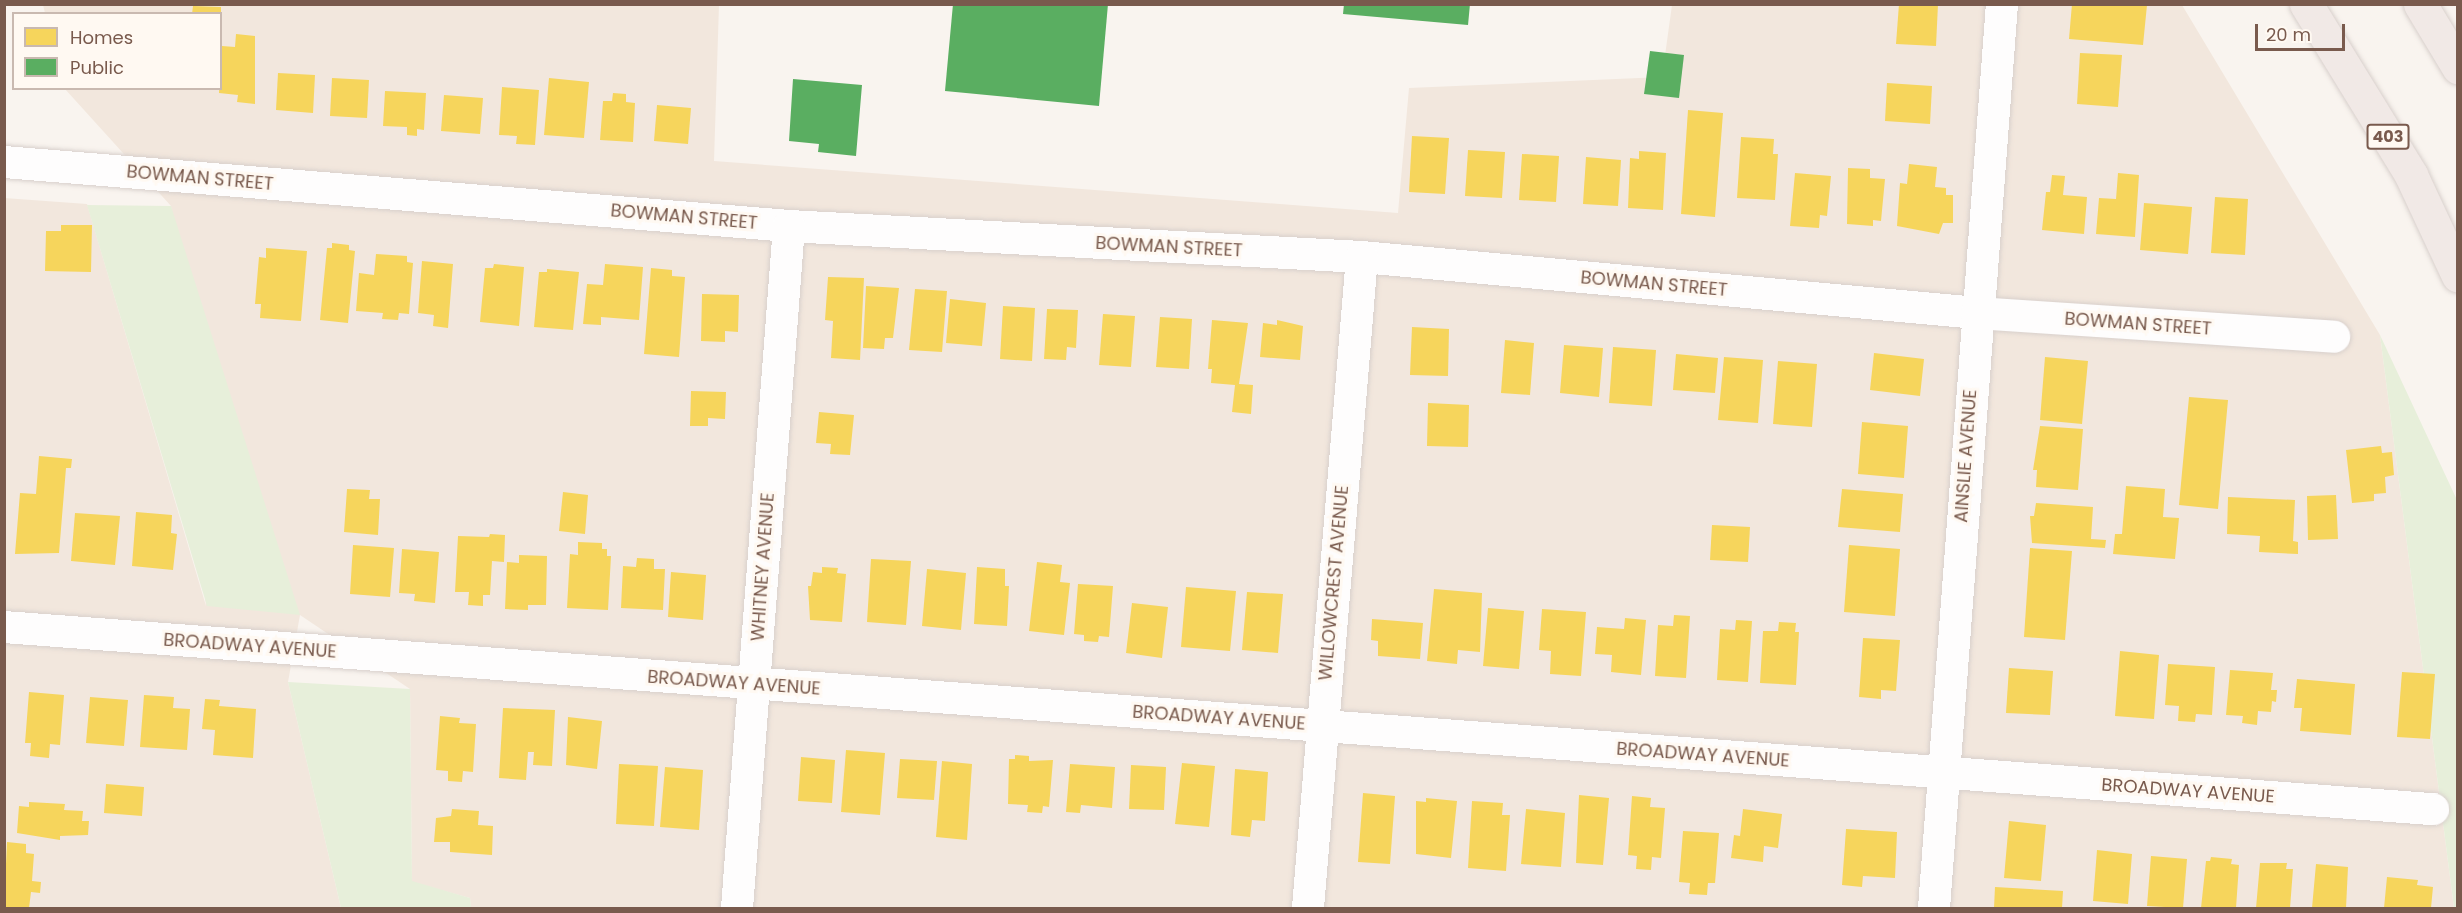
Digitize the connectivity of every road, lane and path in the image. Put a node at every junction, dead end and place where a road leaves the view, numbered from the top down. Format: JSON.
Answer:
{"nodes":[{"id":1,"x":2002,"y":4,"type":"edge"},
{"id":2,"x":2306,"y":4,"type":"edge"},
{"id":3,"x":2420,"y":4,"type":"edge"},
{"id":4,"x":2457,"y":67,"type":"edge"},
{"id":5,"x":4,"y":162,"type":"edge"},
{"id":6,"x":789,"y":226,"type":"junction"},
{"id":7,"x":1362,"y":257,"type":"junction"},
{"id":8,"x":2457,"y":276,"type":"edge"},
{"id":9,"x":1977,"y":313,"type":"junction"},
{"id":10,"x":2334,"y":337,"type":"dead end"},
{"id":11,"x":4,"y":627,"type":"edge"},
{"id":12,"x":754,"y":684,"type":"junction"},
{"id":13,"x":1321,"y":726,"type":"junction"},
{"id":14,"x":1942,"y":774,"type":"junction"},
{"id":15,"x":2433,"y":809,"type":"dead end"},
{"id":16,"x":737,"y":909,"type":"edge"},
{"id":17,"x":1308,"y":909,"type":"edge"},
{"id":18,"x":1934,"y":909,"type":"edge"}],
"edges":[{"from":1,"to":9,"type":"street","name":"AINSLIE AVENUE"},
{"from":2,"to":8,"type":"highway","number":"403"},
{"from":3,"to":4,"type":"highway"},
{"from":5,"to":6,"type":"street","name":"BOWMAN STREET"},
{"from":6,"to":7,"type":"street","name":"BOWMAN STREET"},
{"from":6,"to":12,"type":"street","name":"WHITNEY AVENUE"},
{"from":7,"to":9,"type":"street","name":"BOWMAN STREET"},
{"from":7,"to":13,"type":"street","name":"WILLOWCREST AVENUE"},
{"from":9,"to":10,"type":"street","name":"BOWMAN STREET"},
{"from":9,"to":14,"type":"street","name":"AINSLIE AVENUE"},
{"from":11,"to":12,"type":"street","name":"BROADWAY AVENUE"},
{"from":12,"to":13,"type":"street","name":"BROADWAY AVENUE"},
{"from":12,"to":16,"type":"street","name":"WHITNEY AVENUE"},
{"from":13,"to":14,"type":"street","name":"BROADWAY AVENUE"},
{"from":13,"to":17,"type":"street","name":"WILLOWCREST AVENUE"},
{"from":14,"to":15,"type":"street","name":"BROADWAY AVENUE"},
{"from":14,"to":18,"type":"street","name":"AINSLIE AVENUE"}]}
